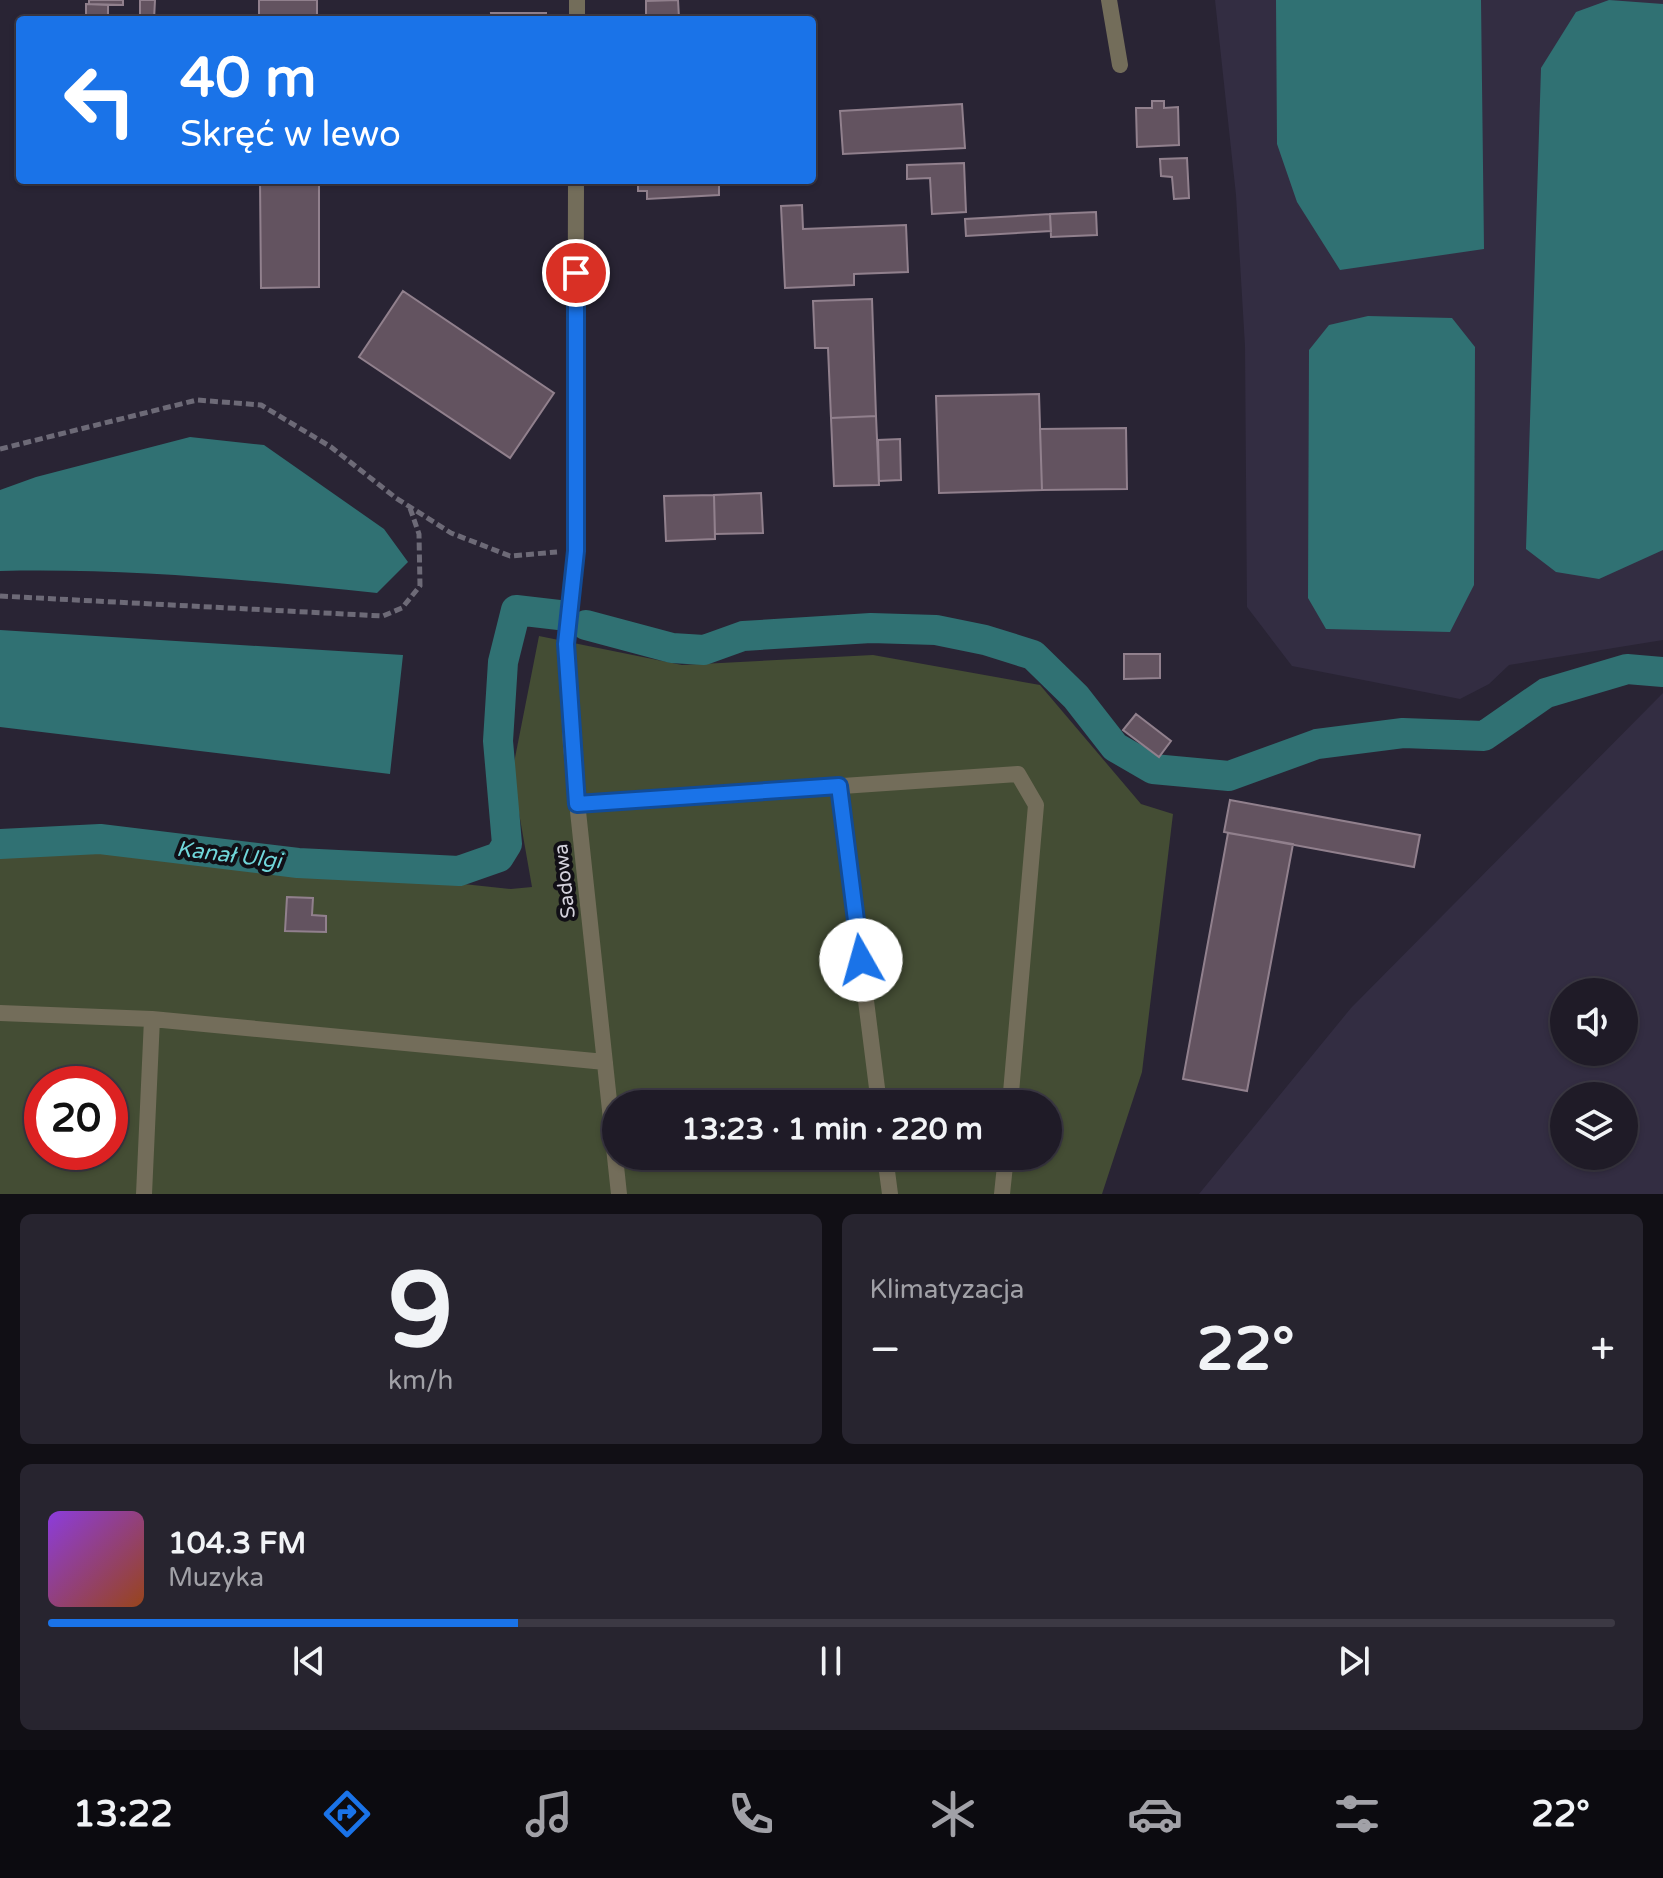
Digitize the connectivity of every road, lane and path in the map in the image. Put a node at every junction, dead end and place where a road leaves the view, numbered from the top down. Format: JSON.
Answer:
{"nodes":[{"id":1,"x":1109,"y":0,"type":"edge"},
{"id":2,"x":1120,"y":65,"type":"dead end"},
{"id":3,"x":576,"y":184,"type":"edge"},
{"id":4,"x":0,"y":449,"type":"edge"},
{"id":5,"x":410,"y":507,"type":"junction"},
{"id":6,"x":576,"y":551,"type":"junction"},
{"id":7,"x":0,"y":596,"type":"edge"},
{"id":8,"x":839,"y":786,"type":"junction"},
{"id":9,"x":577,"y":804,"type":"junction"},
{"id":10,"x":0,"y":1013,"type":"edge"},
{"id":11,"x":152,"y":1019,"type":"junction"},
{"id":12,"x":605,"y":1062,"type":"junction"},
{"id":13,"x":877,"y":1090,"type":"edge"},
{"id":14,"x":1011,"y":1090,"type":"edge"},
{"id":15,"x":887,"y":1170,"type":"edge"},
{"id":16,"x":1005,"y":1170,"type":"edge"},
{"id":17,"x":144,"y":1194,"type":"edge"},
{"id":18,"x":619,"y":1194,"type":"edge"},
{"id":19,"x":890,"y":1194,"type":"edge"},
{"id":20,"x":1002,"y":1194,"type":"edge"}],
"edges":[{"from":1,"to":2,"type":"street"},
{"from":3,"to":6,"type":"street","name":"Sadowa"},
{"from":4,"to":5,"type":"path"},
{"from":5,"to":6,"type":"path"},
{"from":5,"to":7,"type":"path"},
{"from":6,"to":9,"type":"street","name":"Sadowa"},
{"from":8,"to":9,"type":"street"},
{"from":8,"to":13,"type":"street"},
{"from":8,"to":14,"type":"street"},
{"from":9,"to":12,"type":"street","name":"Sadowa"},
{"from":10,"to":11,"type":"street"},
{"from":11,"to":12,"type":"street"},
{"from":11,"to":17,"type":"street"},
{"from":12,"to":18,"type":"street","name":"Sadowa"},
{"from":15,"to":19,"type":"street"},
{"from":16,"to":20,"type":"street"}]}
